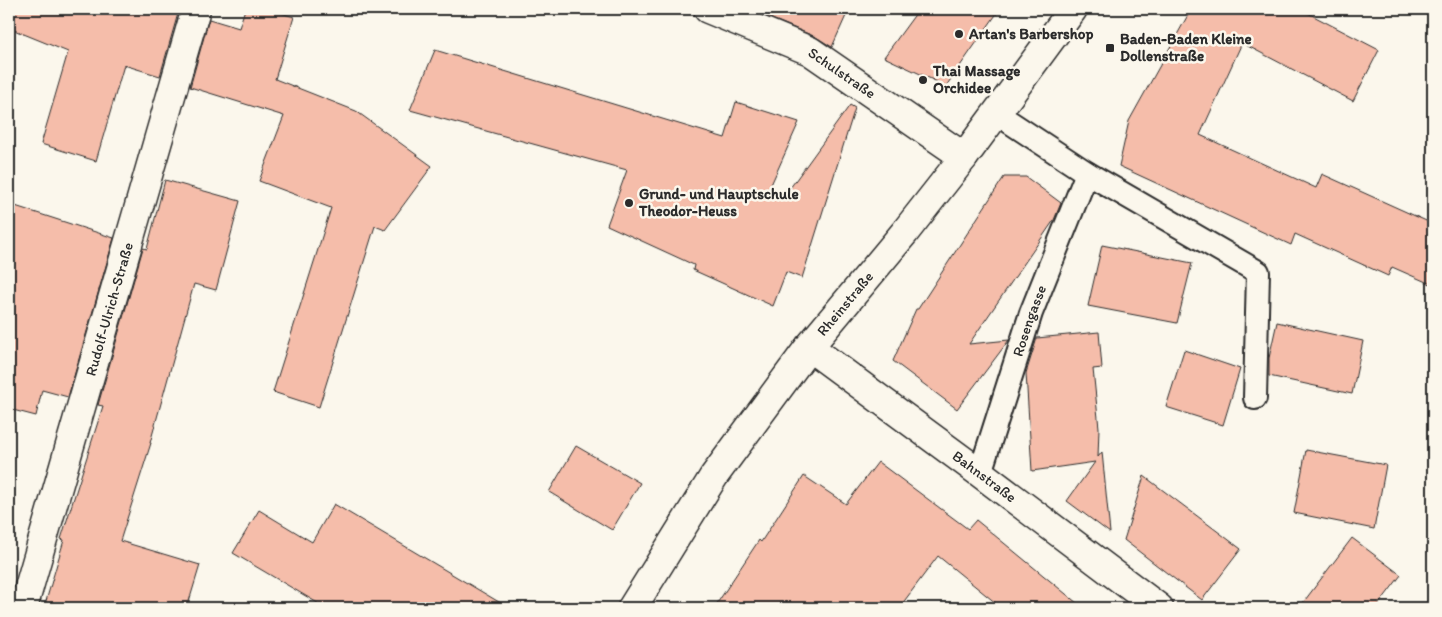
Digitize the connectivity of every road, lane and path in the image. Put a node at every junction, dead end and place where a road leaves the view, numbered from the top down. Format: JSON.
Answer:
{"nodes":[{"id":1,"x":196,"y":9,"type":"edge"},
{"id":2,"x":708,"y":9,"type":"edge"},
{"id":3,"x":1073,"y":9,"type":"edge"},
{"id":4,"x":996,"y":113,"type":"junction"},
{"id":5,"x":964,"y":157,"type":"junction"},
{"id":6,"x":1087,"y":173,"type":"junction"},
{"id":7,"x":809,"y":347,"type":"junction"},
{"id":8,"x":1255,"y":398,"type":"dead end"},
{"id":9,"x":980,"y":472,"type":"junction"},
{"id":10,"x":23,"y":608,"type":"edge"},
{"id":11,"x":632,"y":608,"type":"edge"},
{"id":12,"x":1159,"y":608,"type":"edge"}],
"edges":[{"from":1,"to":10,"type":"street","name":"Rudolf-Ulrich-Straße"},
{"from":2,"to":5,"type":"street","name":"Schulstraße"},
{"from":3,"to":4,"type":"street","name":"Rheinstraße"},
{"from":4,"to":5,"type":"street","name":"Rheinstraße"},
{"from":4,"to":6,"type":"lane"},
{"from":5,"to":7,"type":"street","name":"Rheinstraße"},
{"from":6,"to":8,"type":"lane"},
{"from":6,"to":9,"type":"lane","name":"Rosengasse"},
{"from":7,"to":9,"type":"street","name":"Bahnstraße"},
{"from":7,"to":11,"type":"street","name":"Rheinstraße"},
{"from":9,"to":12,"type":"street","name":"Bahnstraße"}]}
